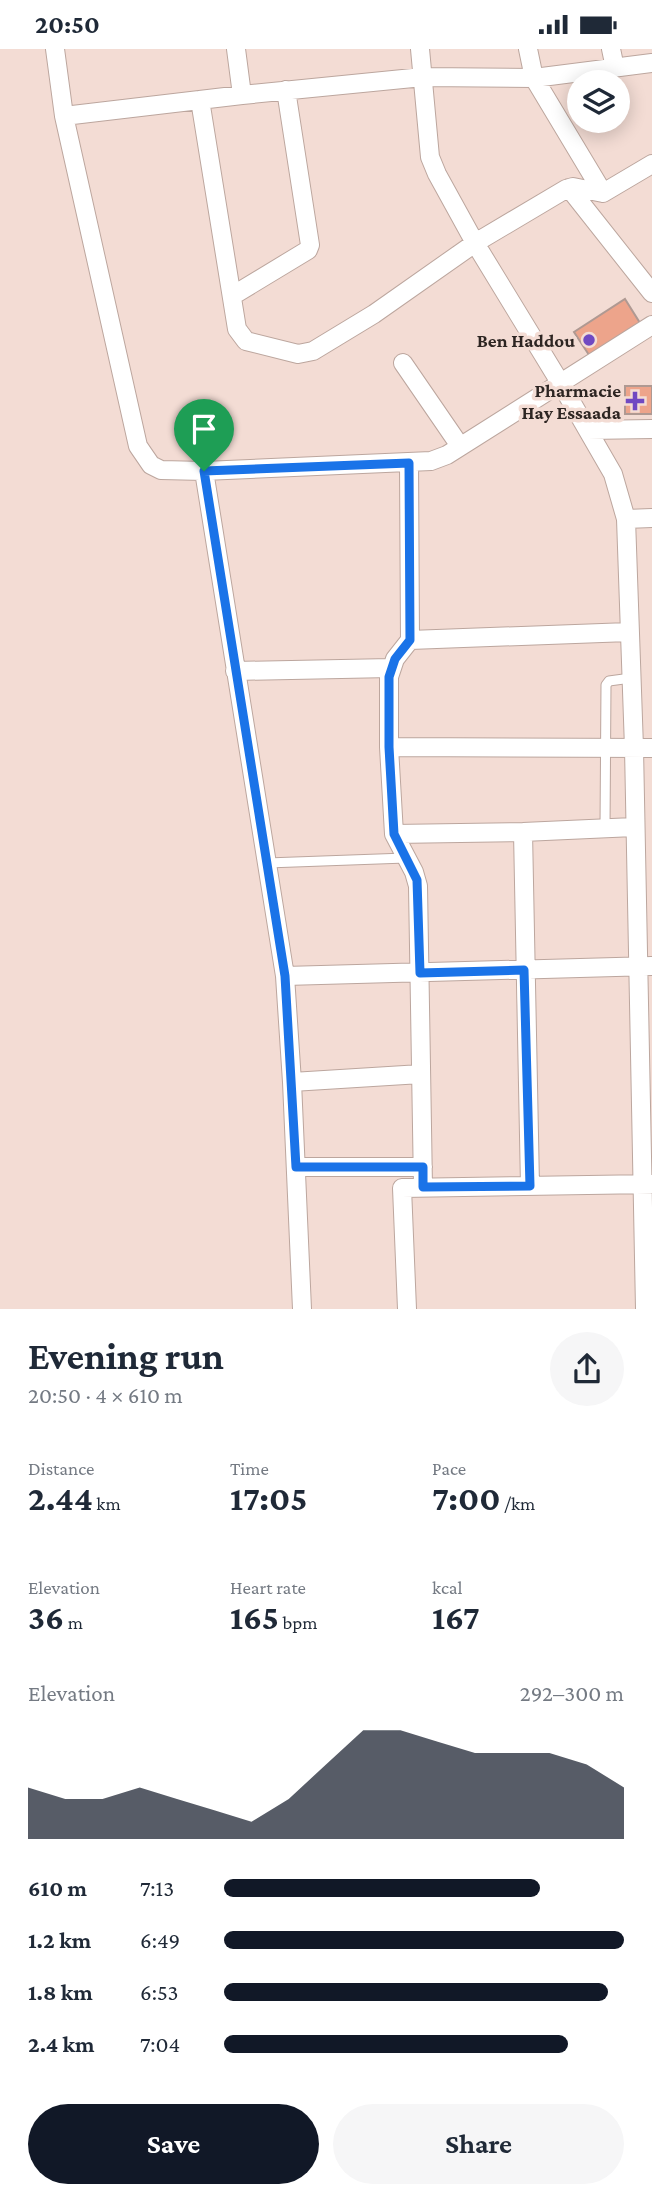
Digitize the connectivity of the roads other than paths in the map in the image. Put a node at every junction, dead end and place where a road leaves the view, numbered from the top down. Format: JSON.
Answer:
{"nodes":[{"id":1,"x":55,"y":49,"type":"edge"},
{"id":2,"x":236,"y":49,"type":"edge"},
{"id":3,"x":420,"y":49,"type":"edge"},
{"id":4,"x":528,"y":49,"type":"edge"},
{"id":5,"x":611,"y":49,"type":"edge"},
{"id":6,"x":652,"y":64,"type":"edge"},
{"id":7,"x":615,"y":68,"type":"junction"},
{"id":8,"x":423,"y":77,"type":"junction"},
{"id":9,"x":534,"y":78,"type":"junction"},
{"id":10,"x":286,"y":90,"type":"junction"},
{"id":11,"x":242,"y":95,"type":"junction"},
{"id":12,"x":200,"y":100,"type":"junction"},
{"id":13,"x":64,"y":116,"type":"junction"},
{"id":14,"x":652,"y":164,"type":"edge"},
{"id":15,"x":569,"y":188,"type":"junction"},
{"id":16,"x":603,"y":193,"type":"junction"},
{"id":17,"x":475,"y":243,"type":"junction"},
{"id":18,"x":652,"y":293,"type":"edge"},
{"id":19,"x":232,"y":296,"type":"junction"},
{"id":20,"x":652,"y":325,"type":"edge"},
{"id":21,"x":403,"y":363,"type":"dead end"},
{"id":22,"x":561,"y":384,"type":"junction"},
{"id":23,"x":652,"y":429,"type":"edge"},
{"id":24,"x":588,"y":430,"type":"junction"},
{"id":25,"x":460,"y":446,"type":"junction"},
{"id":26,"x":409,"y":463,"type":"junction"},
{"id":27,"x":204,"y":471,"type":"junction"},
{"id":28,"x":652,"y":518,"type":"edge"},
{"id":29,"x":626,"y":519,"type":"junction"},
{"id":30,"x":629,"y":632,"type":"junction"},
{"id":31,"x":410,"y":640,"type":"junction"},
{"id":32,"x":391,"y":668,"type":"junction"},
{"id":33,"x":235,"y":671,"type":"junction"},
{"id":34,"x":631,"y":678,"type":"junction"},
{"id":35,"x":389,"y":747,"type":"junction"},
{"id":36,"x":605,"y":748,"type":"junction"},
{"id":37,"x":643,"y":748,"type":"edge"},
{"id":38,"x":635,"y":827,"type":"junction"},
{"id":39,"x":605,"y":828,"type":"junction"},
{"id":40,"x":523,"y":832,"type":"junction"},
{"id":41,"x":394,"y":834,"type":"junction"},
{"id":42,"x":406,"y":858,"type":"junction"},
{"id":43,"x":267,"y":863,"type":"junction"},
{"id":44,"x":645,"y":966,"type":"edge"},
{"id":45,"x":524,"y":970,"type":"junction"},
{"id":46,"x":420,"y":973,"type":"junction"},
{"id":47,"x":285,"y":976,"type":"junction"},
{"id":48,"x":647,"y":1069,"type":"edge"},
{"id":49,"x":421,"y":1074,"type":"junction"},
{"id":50,"x":292,"y":1082,"type":"junction"},
{"id":51,"x":296,"y":1167,"type":"junction"},
{"id":52,"x":423,"y":1167,"type":"junction"},
{"id":53,"x":647,"y":1184,"type":"edge"},
{"id":54,"x":530,"y":1186,"type":"junction"},
{"id":55,"x":423,"y":1187,"type":"junction"},
{"id":56,"x":302,"y":1309,"type":"edge"},
{"id":57,"x":407,"y":1309,"type":"edge"},
{"id":58,"x":645,"y":1309,"type":"edge"}],
"edges":[{"from":1,"to":13,"type":"street"},
{"from":2,"to":11,"type":"street"},
{"from":3,"to":8,"type":"street"},
{"from":4,"to":9,"type":"street"},
{"from":5,"to":7,"type":"street"},
{"from":6,"to":7,"type":"street"},
{"from":7,"to":9,"type":"street"},
{"from":8,"to":9,"type":"street"},
{"from":8,"to":10,"type":"street"},
{"from":8,"to":17,"type":"street"},
{"from":9,"to":16,"type":"street"},
{"from":10,"to":11,"type":"street"},
{"from":10,"to":19,"type":"street"},
{"from":11,"to":12,"type":"street"},
{"from":12,"to":13,"type":"street"},
{"from":12,"to":19,"type":"street"},
{"from":13,"to":27,"type":"street"},
{"from":14,"to":16,"type":"street"},
{"from":15,"to":16,"type":"street"},
{"from":15,"to":17,"type":"street"},
{"from":15,"to":18,"type":"street"},
{"from":17,"to":19,"type":"street"},
{"from":17,"to":22,"type":"street"},
{"from":20,"to":22,"type":"street"},
{"from":21,"to":25,"type":"street"},
{"from":22,"to":24,"type":"street"},
{"from":22,"to":25,"type":"street"},
{"from":23,"to":24,"type":"street"},
{"from":24,"to":29,"type":"street"},
{"from":25,"to":26,"type":"street"},
{"from":26,"to":27,"type":"street"},
{"from":26,"to":31,"type":"street"},
{"from":27,"to":33,"type":"street"},
{"from":28,"to":29,"type":"street"},
{"from":29,"to":30,"type":"street"},
{"from":30,"to":31,"type":"street"},
{"from":30,"to":34,"type":"street"},
{"from":31,"to":32,"type":"street"},
{"from":32,"to":33,"type":"street"},
{"from":32,"to":35,"type":"street"},
{"from":33,"to":43,"type":"street"},
{"from":34,"to":36,"type":"lane"},
{"from":34,"to":37,"type":"street"},
{"from":35,"to":36,"type":"street"},
{"from":35,"to":41,"type":"street"},
{"from":36,"to":37,"type":"street"},
{"from":36,"to":39,"type":"lane"},
{"from":37,"to":38,"type":"street"},
{"from":38,"to":39,"type":"street"},
{"from":38,"to":44,"type":"street"},
{"from":39,"to":40,"type":"street"},
{"from":40,"to":41,"type":"street"},
{"from":40,"to":45,"type":"street"},
{"from":41,"to":42,"type":"street"},
{"from":42,"to":43,"type":"lane"},
{"from":42,"to":46,"type":"street"},
{"from":43,"to":47,"type":"street"},
{"from":44,"to":45,"type":"street"},
{"from":44,"to":48,"type":"street"},
{"from":45,"to":46,"type":"street"},
{"from":45,"to":54,"type":"street"},
{"from":46,"to":47,"type":"street"},
{"from":46,"to":49,"type":"street"},
{"from":47,"to":50,"type":"street"},
{"from":48,"to":53,"type":"street"},
{"from":49,"to":50,"type":"street"},
{"from":49,"to":52,"type":"street"},
{"from":50,"to":51,"type":"street"},
{"from":51,"to":52,"type":"street"},
{"from":51,"to":56,"type":"street"},
{"from":52,"to":55,"type":"street"},
{"from":53,"to":54,"type":"street"},
{"from":53,"to":58,"type":"street"},
{"from":54,"to":55,"type":"street"},
{"from":55,"to":57,"type":"street"}]}
